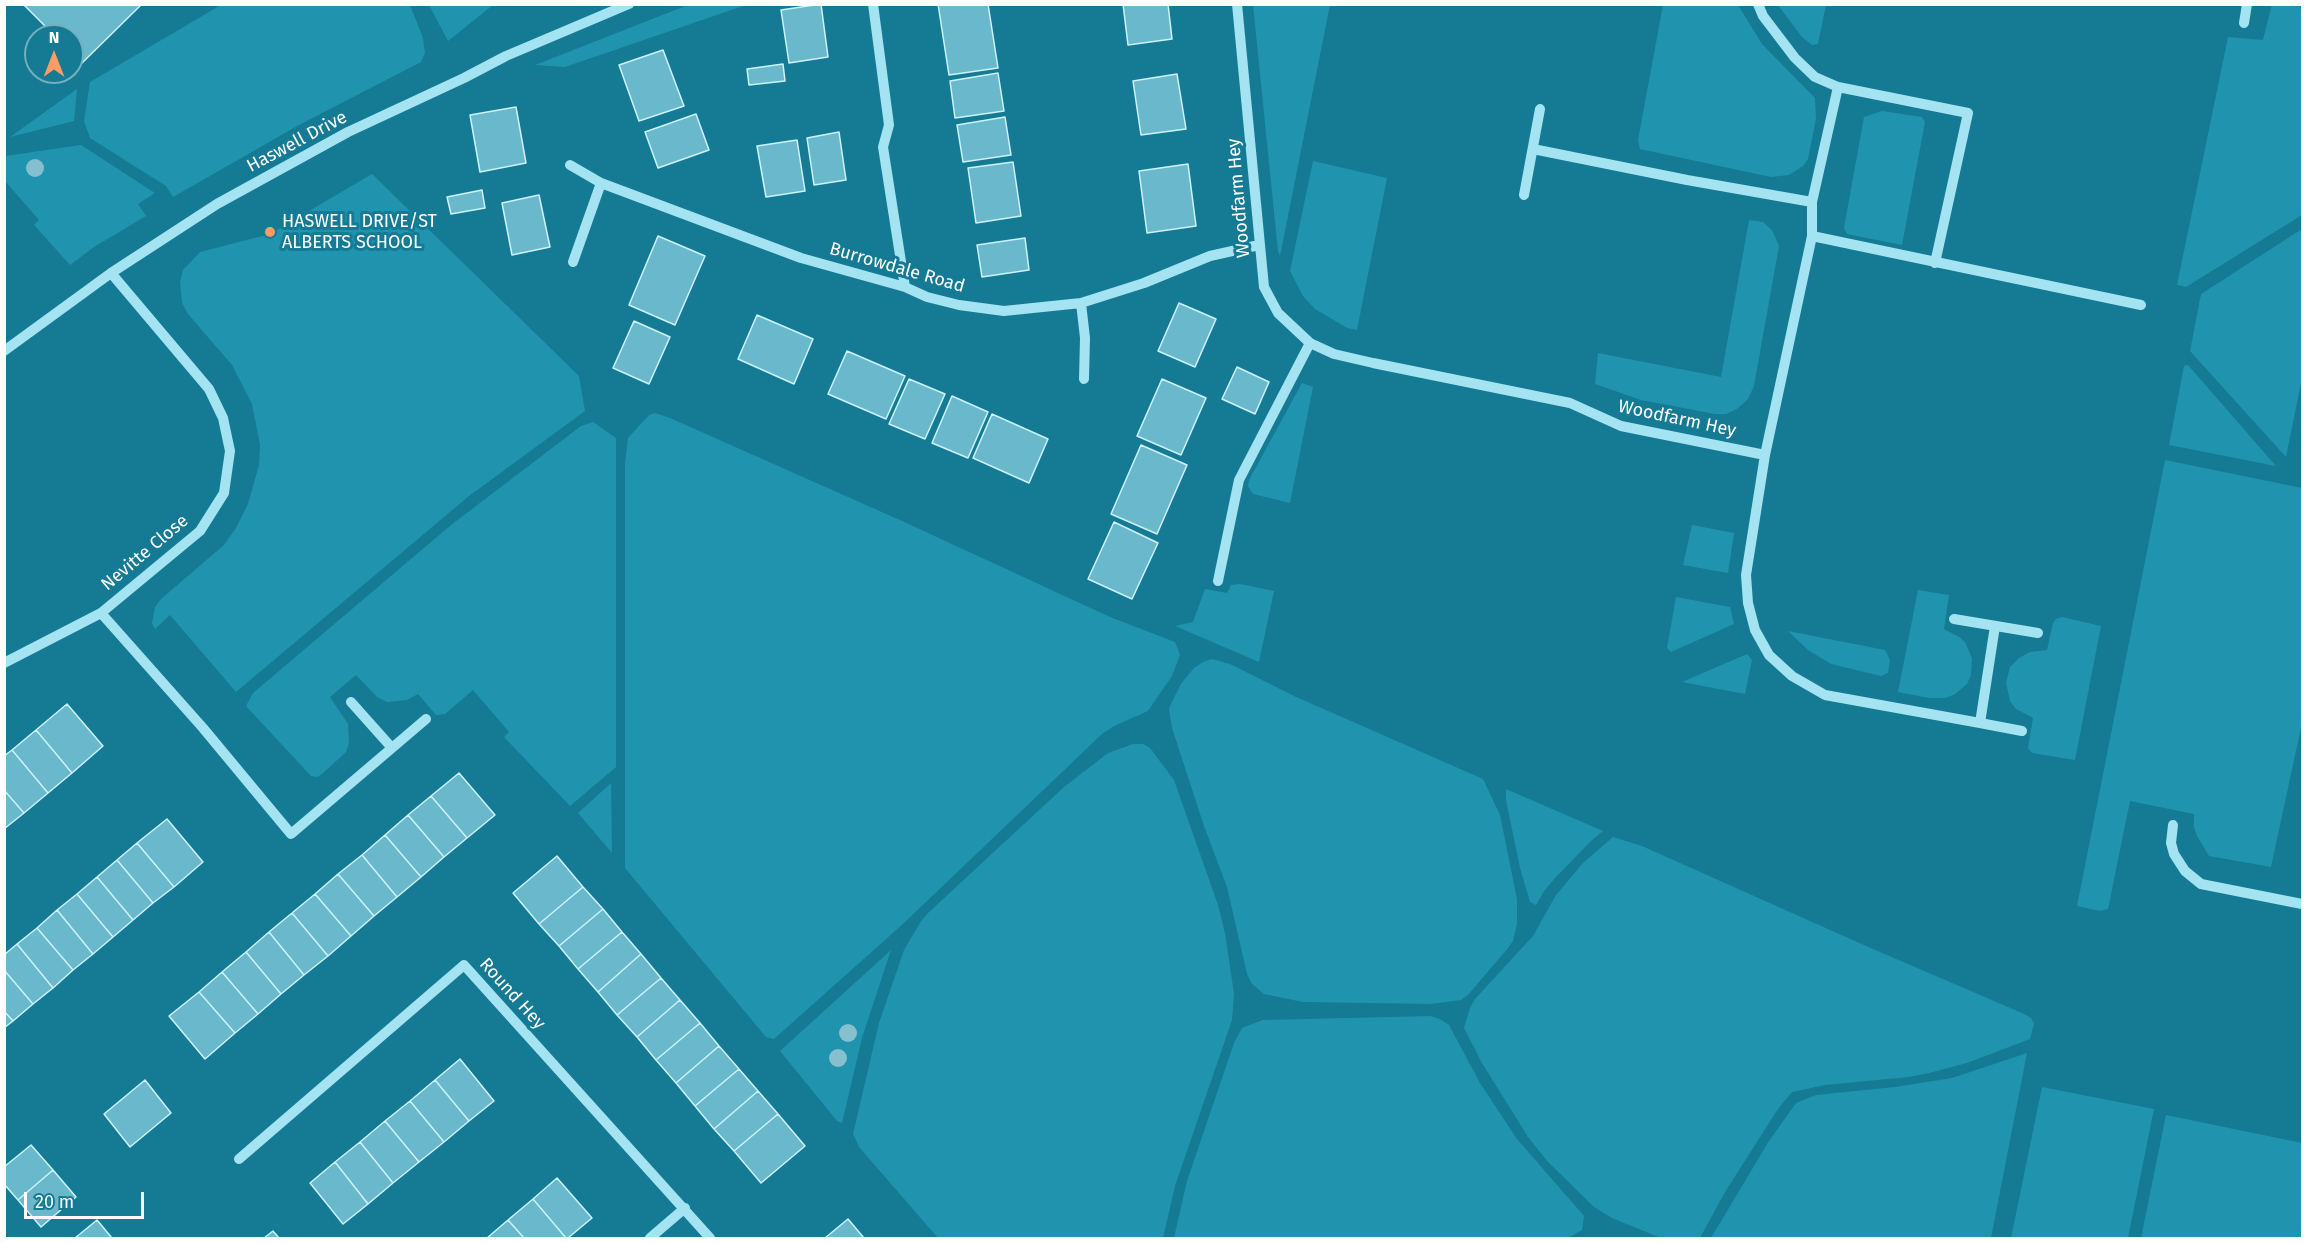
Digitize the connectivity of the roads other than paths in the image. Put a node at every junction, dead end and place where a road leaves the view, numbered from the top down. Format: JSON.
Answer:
{"nodes":[{"id":1,"x":630,"y":4,"type":"edge"},
{"id":2,"x":873,"y":4,"type":"edge"},
{"id":3,"x":1237,"y":4,"type":"edge"},
{"id":4,"x":1758,"y":4,"type":"edge"},
{"id":5,"x":2247,"y":4,"type":"edge"},
{"id":6,"x":2244,"y":23,"type":"dead end"},
{"id":7,"x":1838,"y":87,"type":"junction"},
{"id":8,"x":1540,"y":109,"type":"dead end"},
{"id":9,"x":1533,"y":149,"type":"junction"},
{"id":10,"x":570,"y":165,"type":"dead end"},
{"id":11,"x":601,"y":183,"type":"junction"},
{"id":12,"x":1524,"y":195,"type":"dead end"},
{"id":13,"x":1812,"y":202,"type":"junction"},
{"id":14,"x":1812,"y":236,"type":"junction"},
{"id":15,"x":1259,"y":245,"type":"junction"},
{"id":16,"x":573,"y":262,"type":"dead end"},
{"id":17,"x":1935,"y":264,"type":"junction"},
{"id":18,"x":111,"y":273,"type":"junction"},
{"id":19,"x":905,"y":287,"type":"junction"},
{"id":20,"x":1081,"y":303,"type":"junction"},
{"id":21,"x":2141,"y":305,"type":"dead end"},
{"id":22,"x":1310,"y":343,"type":"junction"},
{"id":23,"x":4,"y":351,"type":"edge"},
{"id":24,"x":1084,"y":379,"type":"dead end"},
{"id":25,"x":1765,"y":455,"type":"junction"},
{"id":26,"x":1218,"y":581,"type":"dead end"},
{"id":27,"x":101,"y":613,"type":"junction"},
{"id":28,"x":1954,"y":619,"type":"dead end"},
{"id":29,"x":1995,"y":626,"type":"junction"},
{"id":30,"x":2038,"y":633,"type":"dead end"},
{"id":31,"x":4,"y":663,"type":"edge"},
{"id":32,"x":351,"y":702,"type":"dead end"},
{"id":33,"x":426,"y":719,"type":"dead end"},
{"id":34,"x":1980,"y":723,"type":"junction"},
{"id":35,"x":2022,"y":731,"type":"dead end"},
{"id":36,"x":392,"y":748,"type":"junction"},
{"id":37,"x":2173,"y":825,"type":"dead end"},
{"id":38,"x":2302,"y":904,"type":"edge"},
{"id":39,"x":239,"y":1158,"type":"dead end"},
{"id":40,"x":685,"y":1208,"type":"junction"},
{"id":41,"x":650,"y":1239,"type":"edge"},
{"id":42,"x":710,"y":1239,"type":"edge"}],
"edges":[{"from":1,"to":18,"type":"street","name":"Haswell Drive"},
{"from":2,"to":19,"type":"street"},
{"from":3,"to":15,"type":"street","name":"Woodfarm Hey"},
{"from":4,"to":7,"type":"street"},
{"from":5,"to":6,"type":"street"},
{"from":7,"to":13,"type":"street"},
{"from":7,"to":17,"type":"street"},
{"from":8,"to":9,"type":"street"},
{"from":9,"to":12,"type":"street"},
{"from":9,"to":13,"type":"street"},
{"from":10,"to":11,"type":"street","name":"Burrowdale Road"},
{"from":11,"to":16,"type":"street"},
{"from":11,"to":19,"type":"street","name":"Burrowdale Road"},
{"from":13,"to":14,"type":"street"},
{"from":14,"to":17,"type":"street"},
{"from":14,"to":25,"type":"street"},
{"from":15,"to":20,"type":"street","name":"Burrowdale Road"},
{"from":15,"to":22,"type":"street","name":"Woodfarm Hey"},
{"from":17,"to":21,"type":"street"},
{"from":18,"to":23,"type":"street","name":"Haswell Drive"},
{"from":18,"to":27,"type":"street","name":"Nevitte Close"},
{"from":19,"to":20,"type":"street","name":"Burrowdale Road"},
{"from":20,"to":24,"type":"street"},
{"from":22,"to":25,"type":"street","name":"Woodfarm Hey"},
{"from":22,"to":26,"type":"street"},
{"from":25,"to":34,"type":"street"},
{"from":27,"to":31,"type":"street","name":"Nevitte Close"},
{"from":27,"to":36,"type":"street"},
{"from":28,"to":29,"type":"street"},
{"from":29,"to":30,"type":"street"},
{"from":29,"to":34,"type":"street"},
{"from":32,"to":36,"type":"street"},
{"from":33,"to":36,"type":"street"},
{"from":34,"to":35,"type":"street"},
{"from":37,"to":38,"type":"street"},
{"from":39,"to":40,"type":"street","name":"Round Hey"},
{"from":40,"to":41,"type":"street"},
{"from":40,"to":42,"type":"street","name":"Round Hey"}]}
